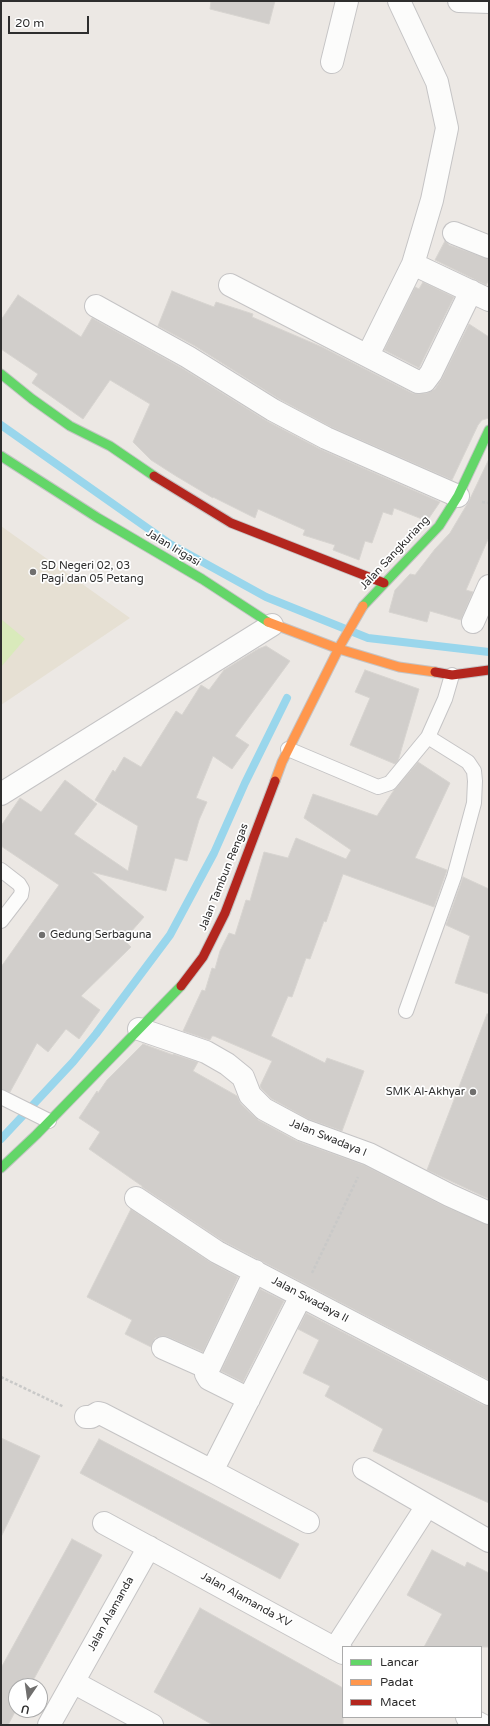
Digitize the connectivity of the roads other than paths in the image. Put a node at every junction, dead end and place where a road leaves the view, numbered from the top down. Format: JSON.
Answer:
{"nodes":[{"id":1,"x":347,"y":1,"type":"edge"},
{"id":2,"x":399,"y":1,"type":"edge"},
{"id":3,"x":459,"y":1,"type":"edge"},
{"id":4,"x":489,"y":2,"type":"edge"},
{"id":5,"x":332,"y":62,"type":"dead end"},
{"id":6,"x":454,"y":233,"type":"dead end"},
{"id":7,"x":489,"y":247,"type":"edge"},
{"id":8,"x":412,"y":264,"type":"junction"},
{"id":9,"x":230,"y":285,"type":"dead end"},
{"id":10,"x":480,"y":295,"type":"edge"},
{"id":11,"x":96,"y":306,"type":"dead end"},
{"id":12,"x":368,"y":355,"type":"junction"},
{"id":13,"x":1,"y":374,"type":"edge"},
{"id":14,"x":489,"y":430,"type":"edge"},
{"id":15,"x":1,"y":456,"type":"edge"},
{"id":16,"x":458,"y":496,"type":"junction"},
{"id":17,"x":384,"y":583,"type":"junction"},
{"id":18,"x":489,"y":586,"type":"edge"},
{"id":19,"x":473,"y":622,"type":"dead end"},
{"id":20,"x":272,"y":625,"type":"junction"},
{"id":21,"x":340,"y":647,"type":"junction"},
{"id":22,"x":489,"y":670,"type":"edge"},
{"id":23,"x":452,"y":675,"type":"junction"},
{"id":24,"x":428,"y":737,"type":"junction"},
{"id":25,"x":288,"y":749,"type":"junction"},
{"id":26,"x":1,"y":794,"type":"edge"},
{"id":27,"x":1,"y":870,"type":"edge"},
{"id":28,"x":1,"y":921,"type":"edge"},
{"id":29,"x":406,"y":1011,"type":"dead end"},
{"id":30,"x":139,"y":1029,"type":"junction"},
{"id":31,"x":1,"y":1097,"type":"edge"},
{"id":32,"x":47,"y":1120,"type":"junction"},
{"id":33,"x":1,"y":1168,"type":"edge"},
{"id":34,"x":136,"y":1198,"type":"dead end"},
{"id":35,"x":489,"y":1213,"type":"edge"},
{"id":36,"x":255,"y":1272,"type":"junction"},
{"id":37,"x":302,"y":1296,"type":"junction"},
{"id":38,"x":163,"y":1348,"type":"dead end"},
{"id":39,"x":208,"y":1368,"type":"junction"},
{"id":40,"x":489,"y":1394,"type":"edge"},
{"id":41,"x":249,"y":1399,"type":"junction"},
{"id":42,"x":86,"y":1418,"type":"road end"},
{"id":43,"x":364,"y":1469,"type":"dead end"},
{"id":44,"x":212,"y":1471,"type":"junction"},
{"id":45,"x":426,"y":1506,"type":"junction"},
{"id":46,"x":308,"y":1522,"type":"dead end"},
{"id":47,"x":104,"y":1523,"type":"dead end"},
{"id":48,"x":489,"y":1540,"type":"edge"},
{"id":49,"x":149,"y":1547,"type":"junction"},
{"id":50,"x":339,"y":1651,"type":"edge"},
{"id":51,"x":73,"y":1682,"type":"junction"},
{"id":52,"x":469,"y":1718,"type":"edge"},
{"id":53,"x":49,"y":1725,"type":"edge"},
{"id":54,"x":152,"y":1725,"type":"edge"},
{"id":55,"x":482,"y":1725,"type":"edge"}],
"edges":[{"from":1,"to":5,"type":"street"},
{"from":2,"to":8,"type":"street"},
{"from":3,"to":4,"type":"street"},
{"from":6,"to":7,"type":"street"},
{"from":8,"to":10,"type":"street"},
{"from":8,"to":12,"type":"street"},
{"from":9,"to":12,"type":"street"},
{"from":10,"to":12,"type":"street"},
{"from":11,"to":16,"type":"street"},
{"from":13,"to":17,"type":"street"},
{"from":14,"to":16,"type":"street","name":"Jalan Sangkuriang"},
{"from":15,"to":20,"type":"street","name":"Jalan Irigasi"},
{"from":16,"to":17,"type":"street","name":"Jalan Sangkuriang"},
{"from":17,"to":21,"type":"street","name":"Jalan Sangkuriang"},
{"from":18,"to":19,"type":"street"},
{"from":20,"to":21,"type":"street","name":"Jalan Irigasi"},
{"from":20,"to":26,"type":"street"},
{"from":21,"to":23,"type":"street","name":"Jalan Irigasi"},
{"from":21,"to":25,"type":"street","name":"Jalan Tambun Rengas"},
{"from":22,"to":23,"type":"street","name":"Jalan Irigasi"},
{"from":23,"to":24,"type":"lane"},
{"from":24,"to":25,"type":"lane"},
{"from":24,"to":29,"type":"lane"},
{"from":25,"to":30,"type":"street","name":"Jalan Tambun Rengas"},
{"from":27,"to":28,"type":"lane"},
{"from":30,"to":32,"type":"street","name":"Jalan Tambun Rengas"},
{"from":30,"to":35,"type":"street","name":"Jalan Swadaya I"},
{"from":31,"to":32,"type":"lane"},
{"from":32,"to":33,"type":"street","name":"Jalan Tambun Rengas"},
{"from":34,"to":36,"type":"street","name":"Jalan Swadaya II"},
{"from":36,"to":37,"type":"street","name":"Jalan Swadaya II"},
{"from":36,"to":39,"type":"street"},
{"from":37,"to":40,"type":"street","name":"Jalan Swadaya II"},
{"from":37,"to":41,"type":"street"},
{"from":38,"to":39,"type":"street"},
{"from":39,"to":41,"type":"street"},
{"from":41,"to":44,"type":"street"},
{"from":42,"to":44,"type":"street"},
{"from":43,"to":45,"type":"street"},
{"from":44,"to":46,"type":"street"},
{"from":45,"to":48,"type":"street"},
{"from":45,"to":50,"type":"street"},
{"from":47,"to":49,"type":"street","name":"Jalan Alamanda XV"},
{"from":49,"to":50,"type":"street","name":"Jalan Alamanda XV"},
{"from":49,"to":51,"type":"street","name":"Jalan Alamanda"},
{"from":51,"to":53,"type":"street","name":"Jalan Alamanda"},
{"from":51,"to":54,"type":"street"},
{"from":52,"to":55,"type":"street"}]}
